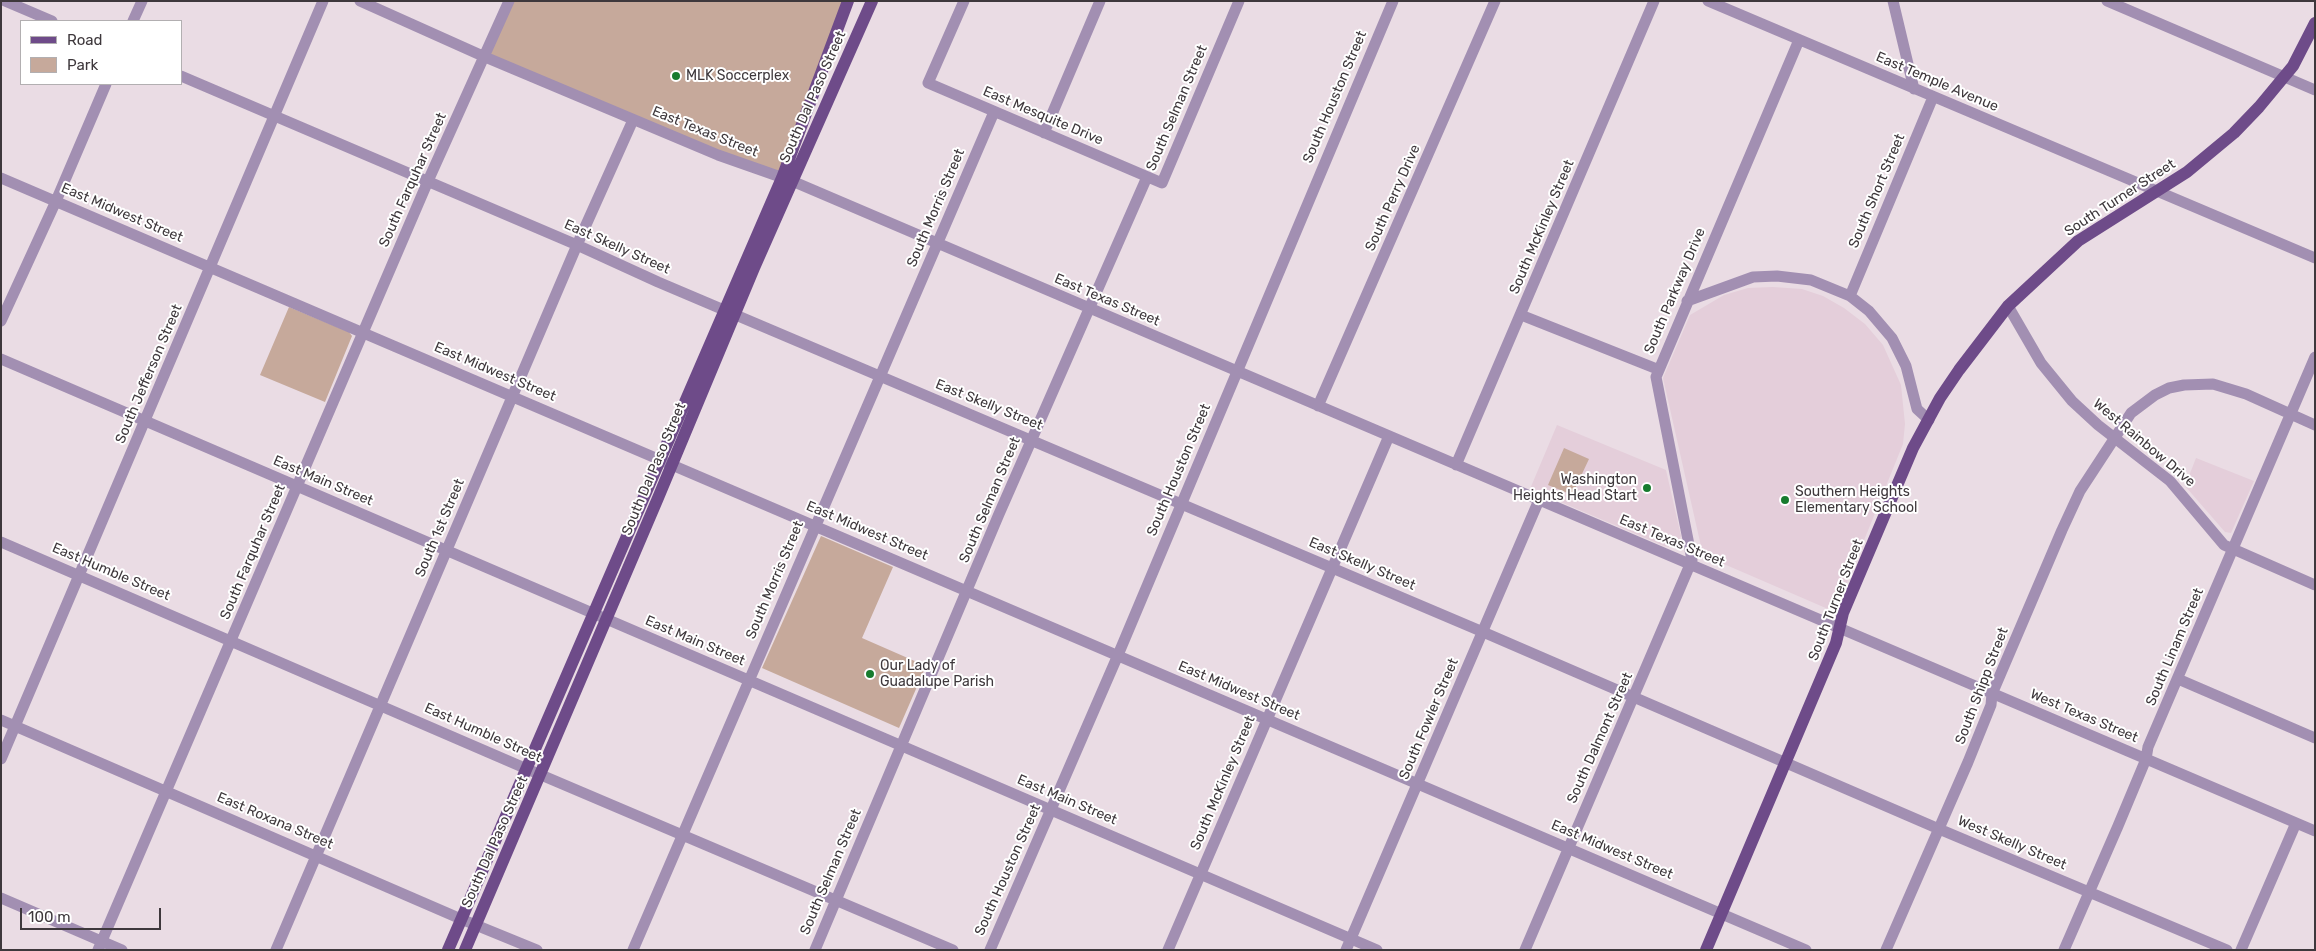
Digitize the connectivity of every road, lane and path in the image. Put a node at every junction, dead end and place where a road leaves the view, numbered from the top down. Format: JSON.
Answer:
{"nodes":[{"id":1,"x":5,"y":1,"type":"edge"},
{"id":2,"x":142,"y":1,"type":"edge"},
{"id":3,"x":323,"y":1,"type":"edge"},
{"id":4,"x":360,"y":1,"type":"edge"},
{"id":5,"x":509,"y":1,"type":"edge"},
{"id":6,"x":848,"y":1,"type":"edge"},
{"id":7,"x":872,"y":1,"type":"edge"},
{"id":8,"x":964,"y":1,"type":"edge"},
{"id":9,"x":1100,"y":1,"type":"edge"},
{"id":10,"x":1239,"y":1,"type":"edge"},
{"id":11,"x":1393,"y":1,"type":"edge"},
{"id":12,"x":1495,"y":1,"type":"edge"},
{"id":13,"x":1654,"y":1,"type":"edge"},
{"id":14,"x":1708,"y":1,"type":"edge"},
{"id":15,"x":1893,"y":1,"type":"edge"},
{"id":16,"x":2107,"y":1,"type":"edge"},
{"id":17,"x":50,"y":20,"type":"edge"},
{"id":18,"x":133,"y":20,"type":"edge"},
{"id":19,"x":2315,"y":23,"type":"edge"},
{"id":20,"x":1799,"y":40,"type":"junction"},
{"id":21,"x":484,"y":57,"type":"junction"},
{"id":22,"x":182,"y":76,"type":"edge"},
{"id":23,"x":2284,"y":76,"type":"junction"},
{"id":24,"x":106,"y":85,"type":"edge"},
{"id":25,"x":1914,"y":89,"type":"junction"},
{"id":26,"x":2315,"y":90,"type":"edge"},
{"id":27,"x":1933,"y":97,"type":"junction"},
{"id":28,"x":994,"y":112,"type":"junction"},
{"id":29,"x":275,"y":115,"type":"junction"},
{"id":30,"x":633,"y":120,"type":"junction"},
{"id":31,"x":1044,"y":133,"type":"junction"},
{"id":32,"x":1147,"y":177,"type":"junction"},
{"id":33,"x":1,"y":178,"type":"edge"},
{"id":34,"x":787,"y":180,"type":"junction"},
{"id":35,"x":428,"y":181,"type":"junction"},
{"id":36,"x":2155,"y":191,"type":"junction"},
{"id":37,"x":56,"y":202,"type":"junction"},
{"id":38,"x":937,"y":243,"type":"junction"},
{"id":39,"x":577,"y":245,"type":"junction"},
{"id":40,"x":2315,"y":258,"type":"edge"},
{"id":41,"x":211,"y":266,"type":"junction"},
{"id":42,"x":1850,"y":296,"type":"junction"},
{"id":43,"x":1687,"y":301,"type":"junction"},
{"id":44,"x":2008,"y":306,"type":"junction"},
{"id":45,"x":1090,"y":309,"type":"junction"},
{"id":46,"x":730,"y":312,"type":"junction"},
{"id":47,"x":1521,"y":315,"type":"junction"},
{"id":48,"x":1,"y":321,"type":"edge"},
{"id":49,"x":364,"y":332,"type":"junction"},
{"id":50,"x":2315,"y":357,"type":"edge"},
{"id":51,"x":1,"y":359,"type":"edge"},
{"id":52,"x":1657,"y":369,"type":"junction"},
{"id":53,"x":1236,"y":371,"type":"junction"},
{"id":54,"x":880,"y":376,"type":"junction"},
{"id":55,"x":513,"y":396,"type":"junction"},
{"id":56,"x":1318,"y":406,"type":"junction"},
{"id":57,"x":2290,"y":414,"type":"junction"},
{"id":58,"x":1929,"y":420,"type":"junction"},
{"id":59,"x":145,"y":421,"type":"junction"},
{"id":60,"x":2315,"y":425,"type":"edge"},
{"id":61,"x":1389,"y":436,"type":"junction"},
{"id":62,"x":2114,"y":437,"type":"junction"},
{"id":63,"x":1032,"y":439,"type":"junction"},
{"id":64,"x":659,"y":460,"type":"junction"},
{"id":65,"x":1456,"y":465,"type":"junction"},
{"id":66,"x":672,"y":466,"type":"junction"},
{"id":67,"x":297,"y":486,"type":"junction"},
{"id":68,"x":1539,"y":500,"type":"junction"},
{"id":69,"x":1181,"y":503,"type":"junction"},
{"id":70,"x":814,"y":525,"type":"junction"},
{"id":71,"x":1,"y":542,"type":"edge"},
{"id":72,"x":447,"y":550,"type":"junction"},
{"id":73,"x":2233,"y":550,"type":"junction"},
{"id":74,"x":1691,"y":565,"type":"junction"},
{"id":75,"x":1332,"y":567,"type":"junction"},
{"id":76,"x":80,"y":575,"type":"junction"},
{"id":77,"x":2315,"y":585,"type":"edge"},
{"id":78,"x":967,"y":590,"type":"junction"},
{"id":79,"x":593,"y":613,"type":"junction"},
{"id":80,"x":607,"y":619,"type":"junction"},
{"id":81,"x":1840,"y":630,"type":"junction"},
{"id":82,"x":1483,"y":632,"type":"junction"},
{"id":83,"x":231,"y":640,"type":"junction"},
{"id":84,"x":1118,"y":655,"type":"junction"},
{"id":85,"x":2178,"y":679,"type":"junction"},
{"id":86,"x":748,"y":680,"type":"junction"},
{"id":87,"x":1992,"y":694,"type":"junction"},
{"id":88,"x":1635,"y":697,"type":"junction"},
{"id":89,"x":381,"y":704,"type":"junction"},
{"id":90,"x":1266,"y":719,"type":"junction"},
{"id":91,"x":1,"y":720,"type":"edge"},
{"id":92,"x":16,"y":726,"type":"junction"},
{"id":93,"x":2315,"y":738,"type":"edge"},
{"id":94,"x":900,"y":745,"type":"junction"},
{"id":95,"x":1,"y":759,"type":"edge"},
{"id":96,"x":2146,"y":759,"type":"junction"},
{"id":97,"x":1786,"y":764,"type":"junction"},
{"id":98,"x":527,"y":769,"type":"junction"},
{"id":99,"x":541,"y":775,"type":"junction"},
{"id":100,"x":1418,"y":784,"type":"junction"},
{"id":101,"x":166,"y":790,"type":"junction"},
{"id":102,"x":1051,"y":810,"type":"junction"},
{"id":103,"x":2296,"y":823,"type":"junction"},
{"id":104,"x":1939,"y":829,"type":"junction"},
{"id":105,"x":2315,"y":831,"type":"edge"},
{"id":106,"x":683,"y":834,"type":"junction"},
{"id":107,"x":1567,"y":848,"type":"junction"},
{"id":108,"x":316,"y":855,"type":"junction"},
{"id":109,"x":1200,"y":874,"type":"junction"},
{"id":110,"x":2090,"y":892,"type":"junction"},
{"id":111,"x":1,"y":898,"type":"edge"},
{"id":112,"x":836,"y":900,"type":"junction"},
{"id":113,"x":1721,"y":913,"type":"junction"},
{"id":114,"x":461,"y":919,"type":"junction"},
{"id":115,"x":476,"y":925,"type":"junction"},
{"id":116,"x":1351,"y":939,"type":"junction"},
{"id":117,"x":100,"y":945,"type":"edge"},
{"id":118,"x":122,"y":950,"type":"edge"},
{"id":119,"x":276,"y":950,"type":"edge"},
{"id":120,"x":448,"y":950,"type":"edge"},
{"id":121,"x":465,"y":950,"type":"edge"},
{"id":122,"x":537,"y":950,"type":"edge"},
{"id":123,"x":633,"y":950,"type":"edge"},
{"id":124,"x":815,"y":950,"type":"edge"},
{"id":125,"x":953,"y":950,"type":"edge"},
{"id":126,"x":990,"y":950,"type":"edge"},
{"id":127,"x":1168,"y":950,"type":"edge"},
{"id":128,"x":1346,"y":950,"type":"edge"},
{"id":129,"x":1377,"y":950,"type":"edge"},
{"id":130,"x":1525,"y":950,"type":"edge"},
{"id":131,"x":1706,"y":950,"type":"edge"},
{"id":132,"x":1806,"y":950,"type":"edge"},
{"id":133,"x":1886,"y":950,"type":"edge"},
{"id":134,"x":2064,"y":950,"type":"edge"},
{"id":135,"x":2227,"y":950,"type":"edge"},
{"id":136,"x":2242,"y":950,"type":"edge"}],
"edges":[{"from":1,"to":17,"type":"street"},
{"from":2,"to":18,"type":"street"},
{"from":3,"to":29,"type":"street","name":"South Jefferson Street"},
{"from":4,"to":21,"type":"street","name":"East Texas Street"},
{"from":5,"to":21,"type":"street","name":"South Farquhar Street"},
{"from":6,"to":34,"type":"main road","name":"South Dal Paso Street"},
{"from":7,"to":34,"type":"main road","name":"South Dal Paso Street"},
{"from":8,"to":28,"type":"street","name":"East Mesquite Drive"},
{"from":9,"to":31,"type":"street"},
{"from":10,"to":32,"type":"street","name":"South Selman Street"},
{"from":11,"to":53,"type":"street","name":"South Houston Street"},
{"from":12,"to":56,"type":"street","name":"South Perry Drive"},
{"from":13,"to":47,"type":"street","name":"South McKinley Street"},
{"from":14,"to":20,"type":"street","name":"East Temple Avenue"},
{"from":15,"to":25,"type":"street"},
{"from":16,"to":23,"type":"street"},
{"from":19,"to":23,"type":"main road","name":"South Turner Street"},
{"from":20,"to":25,"type":"street","name":"East Temple Avenue"},
{"from":20,"to":43,"type":"street","name":"South Parkway Drive"},
{"from":21,"to":30,"type":"street","name":"East Texas Street"},
{"from":21,"to":35,"type":"street","name":"South Farquhar Street"},
{"from":22,"to":29,"type":"street","name":"East Skelly Street"},
{"from":23,"to":26,"type":"street"},
{"from":23,"to":36,"type":"main road","name":"South Turner Street"},
{"from":24,"to":37,"type":"street"},
{"from":25,"to":27,"type":"street","name":"East Temple Avenue"},
{"from":27,"to":36,"type":"street","name":"East Temple Avenue"},
{"from":27,"to":42,"type":"street","name":"South Short Street"},
{"from":28,"to":31,"type":"street","name":"East Mesquite Drive"},
{"from":28,"to":38,"type":"street","name":"South Morris Street"},
{"from":29,"to":35,"type":"street","name":"East Skelly Street"},
{"from":29,"to":41,"type":"street","name":"South Jefferson Street"},
{"from":30,"to":34,"type":"street","name":"East Texas Street"},
{"from":30,"to":39,"type":"street","name":"South 1st Street"},
{"from":31,"to":32,"type":"street","name":"East Mesquite Drive"},
{"from":32,"to":45,"type":"street","name":"South Selman Street"},
{"from":33,"to":37,"type":"street","name":"East Midwest Street"},
{"from":34,"to":38,"type":"street","name":"East Texas Street"},
{"from":34,"to":46,"type":"main road","name":"South Dal Paso Street"},
{"from":35,"to":39,"type":"street","name":"East Skelly Street"},
{"from":35,"to":49,"type":"street","name":"South Farquhar Street"},
{"from":36,"to":40,"type":"street","name":"East Temple Avenue"},
{"from":36,"to":44,"type":"main road","name":"South Turner Street"},
{"from":37,"to":41,"type":"street","name":"East Midwest Street"},
{"from":37,"to":48,"type":"street"},
{"from":38,"to":45,"type":"street","name":"East Texas Street"},
{"from":38,"to":54,"type":"street","name":"South Morris Street"},
{"from":39,"to":46,"type":"street","name":"East Skelly Street"},
{"from":39,"to":55,"type":"street","name":"South 1st Street"},
{"from":41,"to":49,"type":"street","name":"East Midwest Street"},
{"from":41,"to":59,"type":"street","name":"South Jefferson Street"},
{"from":42,"to":43,"type":"street"},
{"from":42,"to":58,"type":"street"},
{"from":43,"to":52,"type":"street","name":"South Parkway Drive"},
{"from":44,"to":58,"type":"main road","name":"South Turner Street"},
{"from":44,"to":62,"type":"street","name":"West Rainbow Drive"},
{"from":45,"to":53,"type":"street","name":"East Texas Street"},
{"from":45,"to":63,"type":"street","name":"South Selman Street"},
{"from":46,"to":54,"type":"street","name":"East Skelly Street"},
{"from":46,"to":64,"type":"main road","name":"South Dal Paso Street"},
{"from":46,"to":66,"type":"main road","name":"South Dal Paso Street"},
{"from":47,"to":52,"type":"street"},
{"from":47,"to":65,"type":"street","name":"South McKinley Street"},
{"from":49,"to":55,"type":"street","name":"East Midwest Street"},
{"from":49,"to":67,"type":"street","name":"South Farquhar Street"},
{"from":50,"to":57,"type":"street","name":"South Linam Street"},
{"from":51,"to":59,"type":"street","name":"East Main Street"},
{"from":52,"to":74,"type":"street","name":"South Parkway Drive"},
{"from":53,"to":56,"type":"street","name":"East Texas Street"},
{"from":53,"to":69,"type":"street","name":"South Houston Street"},
{"from":54,"to":63,"type":"street","name":"East Skelly Street"},
{"from":54,"to":70,"type":"street","name":"South Morris Street"},
{"from":55,"to":64,"type":"street","name":"East Midwest Street"},
{"from":55,"to":72,"type":"street","name":"South 1st Street"},
{"from":56,"to":61,"type":"street","name":"East Texas Street"},
{"from":57,"to":60,"type":"street","name":"South Shipp Street"},
{"from":57,"to":62,"type":"street","name":"South Shipp Street"},
{"from":57,"to":73,"type":"street","name":"South Linam Street"},
{"from":58,"to":81,"type":"main road","name":"South Turner Street"},
{"from":59,"to":67,"type":"street","name":"East Main Street"},
{"from":59,"to":76,"type":"street","name":"South Jefferson Street"},
{"from":61,"to":65,"type":"street","name":"East Texas Street"},
{"from":61,"to":75,"type":"street","name":"South McKinley Street"},
{"from":62,"to":73,"type":"street","name":"West Rainbow Drive"},
{"from":62,"to":87,"type":"street","name":"South Shipp Street"},
{"from":63,"to":69,"type":"street","name":"East Skelly Street"},
{"from":63,"to":78,"type":"street","name":"South Selman Street"},
{"from":64,"to":66,"type":"street","name":"East Midwest Street"},
{"from":64,"to":79,"type":"main road","name":"South Dal Paso Street"},
{"from":65,"to":68,"type":"street","name":"East Texas Street"},
{"from":66,"to":70,"type":"street","name":"East Midwest Street"},
{"from":66,"to":80,"type":"main road","name":"South Dal Paso Street"},
{"from":67,"to":72,"type":"street","name":"East Main Street"},
{"from":67,"to":83,"type":"street","name":"South Farquhar Street"},
{"from":68,"to":74,"type":"street","name":"East Texas Street"},
{"from":68,"to":82,"type":"street","name":"South Fowler Street"},
{"from":69,"to":75,"type":"street","name":"East Skelly Street"},
{"from":69,"to":84,"type":"street","name":"South Houston Street"},
{"from":70,"to":78,"type":"street","name":"East Midwest Street"},
{"from":70,"to":86,"type":"street","name":"South Morris Street"},
{"from":71,"to":76,"type":"street","name":"East Humble Street"},
{"from":72,"to":79,"type":"street","name":"East Main Street"},
{"from":72,"to":89,"type":"street","name":"South 1st Street"},
{"from":73,"to":77,"type":"street","name":"West Rainbow Drive"},
{"from":73,"to":85,"type":"street","name":"South Linam Street"},
{"from":74,"to":81,"type":"street","name":"East Texas Street"},
{"from":74,"to":88,"type":"street","name":"South Dalmont Street"},
{"from":75,"to":82,"type":"street","name":"East Skelly Street"},
{"from":75,"to":90,"type":"street","name":"South McKinley Street"},
{"from":76,"to":83,"type":"street","name":"East Humble Street"},
{"from":76,"to":92,"type":"street","name":"South Jefferson Street"},
{"from":78,"to":84,"type":"street","name":"East Midwest Street"},
{"from":78,"to":94,"type":"street","name":"South Selman Street"},
{"from":79,"to":80,"type":"street","name":"East Main Street"},
{"from":79,"to":98,"type":"main road","name":"South Dal Paso Street"},
{"from":80,"to":86,"type":"street","name":"East Main Street"},
{"from":80,"to":99,"type":"main road","name":"South Dal Paso Street"},
{"from":81,"to":87,"type":"street","name":"West Texas Street"},
{"from":81,"to":97,"type":"main road","name":"South Turner Street"},
{"from":82,"to":88,"type":"street","name":"East Skelly Street"},
{"from":82,"to":100,"type":"street","name":"South Fowler Street"},
{"from":83,"to":89,"type":"street","name":"East Humble Street"},
{"from":83,"to":101,"type":"street","name":"South Farquhar Street"},
{"from":84,"to":90,"type":"street","name":"East Midwest Street"},
{"from":84,"to":102,"type":"street","name":"South Houston Street"},
{"from":85,"to":93,"type":"street"},
{"from":85,"to":96,"type":"street","name":"South Linam Street"},
{"from":86,"to":94,"type":"street","name":"East Main Street"},
{"from":86,"to":106,"type":"street","name":"South Morris Street"},
{"from":87,"to":96,"type":"street","name":"West Texas Street"},
{"from":87,"to":104,"type":"street","name":"South Shipp Street"},
{"from":88,"to":97,"type":"street","name":"East Skelly Street"},
{"from":88,"to":107,"type":"street","name":"South Dalmont Street"},
{"from":89,"to":98,"type":"street","name":"East Humble Street"},
{"from":89,"to":108,"type":"street","name":"South 1st Street"},
{"from":90,"to":100,"type":"street","name":"East Midwest Street"},
{"from":90,"to":109,"type":"street","name":"South McKinley Street"},
{"from":91,"to":92,"type":"street","name":"East Roxana Street"},
{"from":92,"to":95,"type":"street","name":"South Jefferson Street"},
{"from":92,"to":101,"type":"street","name":"East Roxana Street"},
{"from":94,"to":102,"type":"street","name":"East Main Street"},
{"from":94,"to":112,"type":"street","name":"South Selman Street"},
{"from":96,"to":103,"type":"street","name":"West Texas Street"},
{"from":96,"to":110,"type":"street","name":"South Linam Street"},
{"from":97,"to":104,"type":"street","name":"West Skelly Street"},
{"from":97,"to":113,"type":"main road","name":"South Turner Street"},
{"from":98,"to":99,"type":"street","name":"East Humble Street"},
{"from":98,"to":114,"type":"main road","name":"South Dal Paso Street"},
{"from":99,"to":106,"type":"street","name":"East Humble Street"},
{"from":99,"to":115,"type":"main road","name":"South Dal Paso Street"},
{"from":100,"to":107,"type":"street","name":"East Midwest Street"},
{"from":100,"to":116,"type":"street","name":"South Fowler Street"},
{"from":101,"to":108,"type":"street","name":"East Roxana Street"},
{"from":101,"to":117,"type":"street","name":"South Farquhar Street"},
{"from":102,"to":109,"type":"street","name":"East Main Street"},
{"from":102,"to":126,"type":"street","name":"South Houston Street"},
{"from":103,"to":105,"type":"street","name":"West Texas Street"},
{"from":103,"to":136,"type":"street"},
{"from":104,"to":110,"type":"street","name":"West Skelly Street"},
{"from":104,"to":133,"type":"street","name":"South Shipp Street"},
{"from":106,"to":112,"type":"street","name":"East Humble Street"},
{"from":106,"to":123,"type":"street","name":"South Morris Street"},
{"from":107,"to":113,"type":"street","name":"East Midwest Street"},
{"from":107,"to":130,"type":"street","name":"South Dalmont Street"},
{"from":108,"to":114,"type":"street","name":"East Roxana Street"},
{"from":108,"to":119,"type":"street","name":"South 1st Street"},
{"from":109,"to":116,"type":"street","name":"East Main Street"},
{"from":109,"to":127,"type":"street","name":"South McKinley Street"},
{"from":110,"to":134,"type":"street","name":"South Linam Street"},
{"from":110,"to":135,"type":"street","name":"West Skelly Street"},
{"from":111,"to":117,"type":"street"},
{"from":112,"to":124,"type":"street","name":"South Selman Street"},
{"from":112,"to":125,"type":"street","name":"East Humble Street"},
{"from":113,"to":131,"type":"main road","name":"South Turner Street"},
{"from":113,"to":132,"type":"street","name":"East Midwest Street"},
{"from":114,"to":115,"type":"street","name":"East Roxana Street"},
{"from":114,"to":120,"type":"main road","name":"South Dal Paso Street"},
{"from":115,"to":121,"type":"main road","name":"South Dal Paso Street"},
{"from":115,"to":122,"type":"street","name":"East Roxana Street"},
{"from":116,"to":128,"type":"street","name":"South Fowler Street"},
{"from":116,"to":129,"type":"street","name":"East Main Street"},
{"from":117,"to":118,"type":"street"}]}
